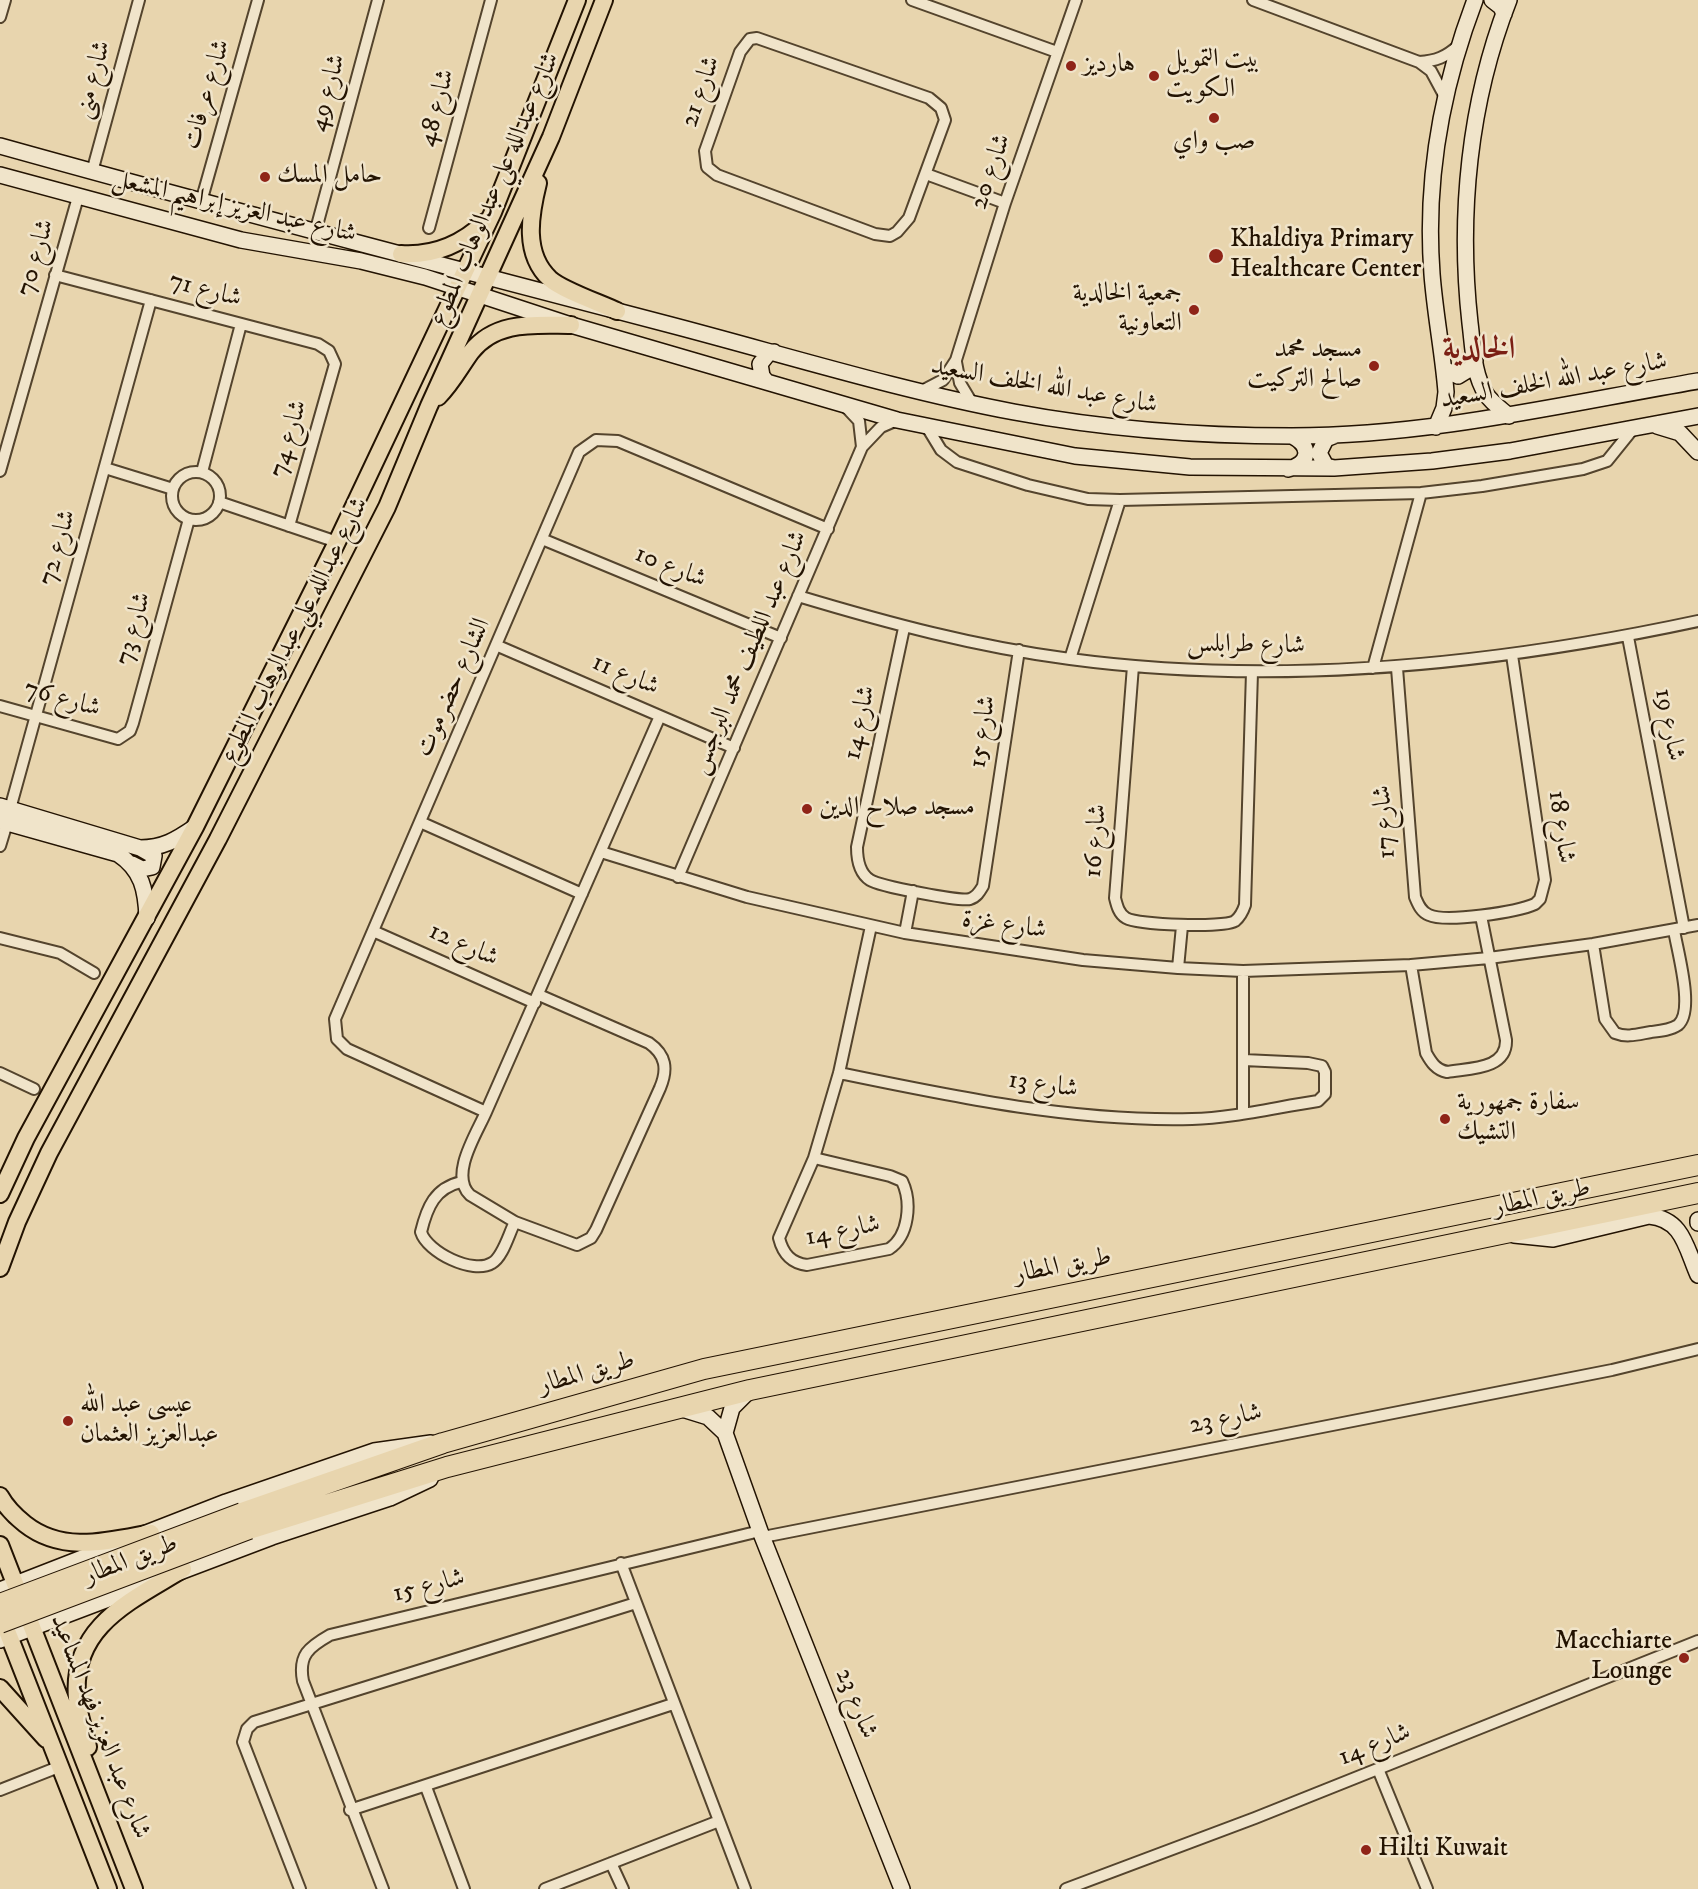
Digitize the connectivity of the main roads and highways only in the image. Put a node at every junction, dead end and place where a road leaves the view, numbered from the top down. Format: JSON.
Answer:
{"nodes":[{"id":1,"x":577,"y":0,"type":"edge"},
{"id":2,"x":604,"y":0,"type":"edge"},
{"id":3,"x":1492,"y":0,"type":"edge"},
{"id":4,"x":1476,"y":2,"type":"edge"},
{"id":5,"x":1506,"y":7,"type":"edge"},
{"id":6,"x":551,"y":137,"type":"junction"},
{"id":7,"x":0,"y":146,"type":"edge"},
{"id":8,"x":22,"y":153,"type":"junction"},
{"id":9,"x":51,"y":160,"type":"junction"},
{"id":10,"x":7,"y":177,"type":"edge"},
{"id":11,"x":44,"y":188,"type":"junction"},
{"id":12,"x":493,"y":212,"type":"junction"},
{"id":13,"x":248,"y":214,"type":"junction"},
{"id":14,"x":241,"y":240,"type":"junction"},
{"id":15,"x":401,"y":254,"type":"junction"},
{"id":16,"x":465,"y":272,"type":"junction"},
{"id":17,"x":487,"y":279,"type":"junction"},
{"id":18,"x":457,"y":287,"type":"junction"},
{"id":19,"x":479,"y":295,"type":"junction"},
{"id":20,"x":617,"y":311,"type":"junction"},
{"id":21,"x":571,"y":325,"type":"junction"},
{"id":22,"x":774,"y":352,"type":"junction"},
{"id":23,"x":1475,"y":361,"type":"junction"},
{"id":24,"x":1444,"y":369,"type":"junction"},
{"id":25,"x":766,"y":381,"type":"junction"},
{"id":26,"x":1698,"y":381,"type":"edge"},
{"id":27,"x":429,"y":406,"type":"junction"},
{"id":28,"x":1509,"y":416,"type":"junction"},
{"id":29,"x":1698,"y":416,"type":"edge"},
{"id":30,"x":1654,"y":425,"type":"junction"},
{"id":31,"x":1436,"y":427,"type":"junction"},
{"id":32,"x":1336,"y":435,"type":"junction"},
{"id":33,"x":1292,"y":436,"type":"junction"},
{"id":34,"x":1698,"y":452,"type":"edge"},
{"id":35,"x":1334,"y":468,"type":"junction"},
{"id":36,"x":1288,"y":469,"type":"junction"},
{"id":37,"x":4,"y":815,"type":"edge"},
{"id":38,"x":195,"y":827,"type":"junction"},
{"id":39,"x":140,"y":848,"type":"junction"},
{"id":40,"x":132,"y":864,"type":"junction"},
{"id":41,"x":147,"y":918,"type":"junction"},
{"id":42,"x":99,"y":1004,"type":"junction"},
{"id":43,"x":58,"y":1137,"type":"junction"},
{"id":44,"x":1698,"y":1164,"type":"edge"},
{"id":45,"x":1698,"y":1193,"type":"edge"},
{"id":46,"x":0,"y":1194,"type":"edge"},
{"id":47,"x":1502,"y":1234,"type":"junction"},
{"id":48,"x":0,"y":1268,"type":"edge"},
{"id":49,"x":1175,"y":1272,"type":"junction"},
{"id":50,"x":1698,"y":1275,"type":"edge"},
{"id":51,"x":1035,"y":1329,"type":"junction"},
{"id":52,"x":750,"y":1390,"type":"junction"},
{"id":53,"x":677,"y":1408,"type":"junction"},
{"id":54,"x":725,"y":1433,"type":"junction"},
{"id":55,"x":443,"y":1443,"type":"junction"},
{"id":56,"x":447,"y":1467,"type":"junction"},
{"id":57,"x":0,"y":1496,"type":"edge"},
{"id":58,"x":246,"y":1521,"type":"junction"},
{"id":59,"x":151,"y":1533,"type":"junction"},
{"id":60,"x":0,"y":1545,"type":"edge"},
{"id":61,"x":70,"y":1563,"type":"junction"},
{"id":62,"x":183,"y":1569,"type":"junction"},
{"id":63,"x":16,"y":1583,"type":"junction"},
{"id":64,"x":0,"y":1590,"type":"edge"},
{"id":65,"x":0,"y":1604,"type":"edge"},
{"id":66,"x":90,"y":1605,"type":"junction"},
{"id":67,"x":0,"y":1613,"type":"edge"},
{"id":68,"x":33,"y":1627,"type":"junction"},
{"id":69,"x":3,"y":1633,"type":"edge"},
{"id":70,"x":0,"y":1688,"type":"edge"},
{"id":71,"x":54,"y":1748,"type":"junction"},
{"id":72,"x":105,"y":1815,"type":"junction"},
{"id":73,"x":108,"y":1889,"type":"edge"},
{"id":74,"x":134,"y":1889,"type":"edge"},
{"id":75,"x":902,"y":1889,"type":"edge"}],
"edges":[{"from":1,"to":12,"type":"main road","name":"شارع عبدالله علي عبدالوهاب المطوع"},
{"from":2,"to":6,"type":"main road","name":"شارع عبدالله علي عبدالوهاب المطوع"},
{"from":3,"to":5,"type":"main road"},
{"from":4,"to":24,"type":"main road"},
{"from":5,"to":23,"type":"main road"},
{"from":6,"to":17,"type":"main road","name":"شارع عبدالله علي عبدالوهاب المطوع"},
{"from":6,"to":20,"type":"main road"},
{"from":7,"to":8,"type":"main road","name":"شارع عبد العزيز إبراهيم المشعل"},
{"from":8,"to":9,"type":"main road","name":"شارع عبد العزيز إبراهيم المشعل"},
{"from":8,"to":10,"type":"main road"},
{"from":9,"to":11,"type":"main road"},
{"from":9,"to":13,"type":"main road","name":"شارع عبد العزيز إبراهيم المشعل"},
{"from":10,"to":11,"type":"main road","name":"شارع عبد العزيز إبراهيم المشعل"},
{"from":11,"to":14,"type":"main road","name":"شارع عبد العزيز إبراهيم المشعل"},
{"from":12,"to":15,"type":"main road"},
{"from":12,"to":16,"type":"main road","name":"شارع عبدالله علي عبدالوهاب المطوع"},
{"from":13,"to":14,"type":"main road"},
{"from":13,"to":15,"type":"main road","name":"شارع عبد العزيز إبراهيم المشعل"},
{"from":14,"to":18,"type":"main road","name":"شارع عبد العزيز إبراهيم المشعل"},
{"from":15,"to":16,"type":"main road","name":"شارع عبد العزيز إبراهيم المشعل"},
{"from":16,"to":17,"type":"main road","name":"شارع عبد الله الخلف السعيد"},
{"from":16,"to":18,"type":"main road","name":"شارع عبدالله علي عبدالوهاب المطوع"},
{"from":17,"to":19,"type":"main road","name":"شارع عبدالله علي عبدالوهاب المطوع"},
{"from":17,"to":20,"type":"main road","name":"شارع عبد الله الخلف السعيد"},
{"from":18,"to":19,"type":"main road"},
{"from":18,"to":38,"type":"main road","name":"شارع عبدالله علي عبدالوهاب المطوع"},
{"from":19,"to":21,"type":"main road"},
{"from":19,"to":27,"type":"main road","name":"شارع عبدالله علي عبدالوهاب المطوع"},
{"from":20,"to":22,"type":"main road","name":"شارع عبد الله الخلف السعيد"},
{"from":21,"to":25,"type":"main road"},
{"from":21,"to":27,"type":"main road"},
{"from":22,"to":25,"type":"main road"},
{"from":22,"to":33,"type":"main road","name":"شارع عبد الله الخلف السعيد"},
{"from":23,"to":24,"type":"main road"},
{"from":23,"to":28,"type":"main road"},
{"from":24,"to":31,"type":"main road"},
{"from":25,"to":36,"type":"main road"},
{"from":26,"to":28,"type":"main road","name":"شارع عبد الله الخلف السعيد"},
{"from":27,"to":43,"type":"main road","name":"شارع عبدالله علي عبدالوهاب المطوع"},
{"from":28,"to":31,"type":"main road","name":"شارع عبد الله الخلف السعيد"},
{"from":29,"to":30,"type":"main road"},
{"from":30,"to":34,"type":"main road"},
{"from":30,"to":35,"type":"main road"},
{"from":31,"to":32,"type":"main road","name":"شارع عبد الله الخلف السعيد"},
{"from":32,"to":33,"type":"main road","name":"شارع عبد الله الخلف السعيد"},
{"from":32,"to":35,"type":"main road"},
{"from":33,"to":36,"type":"main road"},
{"from":35,"to":36,"type":"main road"},
{"from":37,"to":39,"type":"main road"},
{"from":37,"to":40,"type":"main road"},
{"from":38,"to":39,"type":"main road"},
{"from":38,"to":41,"type":"main road","name":"شارع عبدالله علي عبدالوهاب المطوع"},
{"from":39,"to":40,"type":"main road"},
{"from":40,"to":41,"type":"main road"},
{"from":41,"to":42,"type":"main road","name":"شارع عبدالله علي عبدالوهاب المطوع"},
{"from":42,"to":43,"type":"main road"},
{"from":42,"to":46,"type":"main road","name":"شارع عبدالله علي عبدالوهاب المطوع"},
{"from":43,"to":48,"type":"main road","name":"شارع عبدالله علي عبدالوهاب المطوع"},
{"from":44,"to":49,"type":"highway","name":"طريق المطار"},
{"from":45,"to":47,"type":"highway","name":"طريق المطار"},
{"from":47,"to":50,"type":"main road"},
{"from":47,"to":51,"type":"highway","name":"طريق المطار"},
{"from":49,"to":51,"type":"highway"},
{"from":49,"to":55,"type":"highway","name":"طريق المطار"},
{"from":51,"to":52,"type":"highway","name":"طريق المطار"},
{"from":52,"to":53,"type":"highway","name":"طريق المطار"},
{"from":52,"to":54,"type":"main road"},
{"from":53,"to":54,"type":"main road"},
{"from":53,"to":56,"type":"highway","name":"طريق المطار"},
{"from":54,"to":75,"type":"main road","name":"شارع 23"},
{"from":55,"to":58,"type":"highway","name":"طريق المطار"},
{"from":55,"to":59,"type":"main road","name":"طريق المطار"},
{"from":56,"to":58,"type":"highway","name":"طريق المطار"},
{"from":56,"to":62,"type":"main road","name":"طريق المطار"},
{"from":57,"to":59,"type":"main road"},
{"from":58,"to":65,"type":"highway","name":"طريق المطار","bridge":true},
{"from":58,"to":69,"type":"highway","name":"طريق المطار","bridge":true},
{"from":59,"to":61,"type":"main road","name":"طريق المطار"},
{"from":60,"to":63,"type":"main road"},
{"from":61,"to":63,"type":"main road","name":"طريق المطار"},
{"from":61,"to":66,"type":"main road"},
{"from":62,"to":66,"type":"main road","name":"طريق المطار"},
{"from":62,"to":72,"type":"main road"},
{"from":63,"to":64,"type":"main road","name":"طريق المطار"},
{"from":63,"to":68,"type":"main road","name":"شارع عبد العزيز فهد المساعيد"},
{"from":66,"to":68,"type":"main road","name":"طريق المطار"},
{"from":67,"to":69,"type":"main road","name":"شارع عبد العزيز فهد المساعيد"},
{"from":68,"to":69,"type":"main road","name":"طريق المطار"},
{"from":68,"to":72,"type":"main road","name":"شارع عبد العزيز فهد المساعيد"},
{"from":69,"to":71,"type":"main road","name":"شارع عبد العزيز فهد المساعيد"},
{"from":70,"to":71,"type":"main road"},
{"from":71,"to":73,"type":"main road","name":"شارع عبد العزيز فهد المساعيد"},
{"from":72,"to":74,"type":"main road","name":"شارع عبد العزيز فهد المساعيد"}]}
